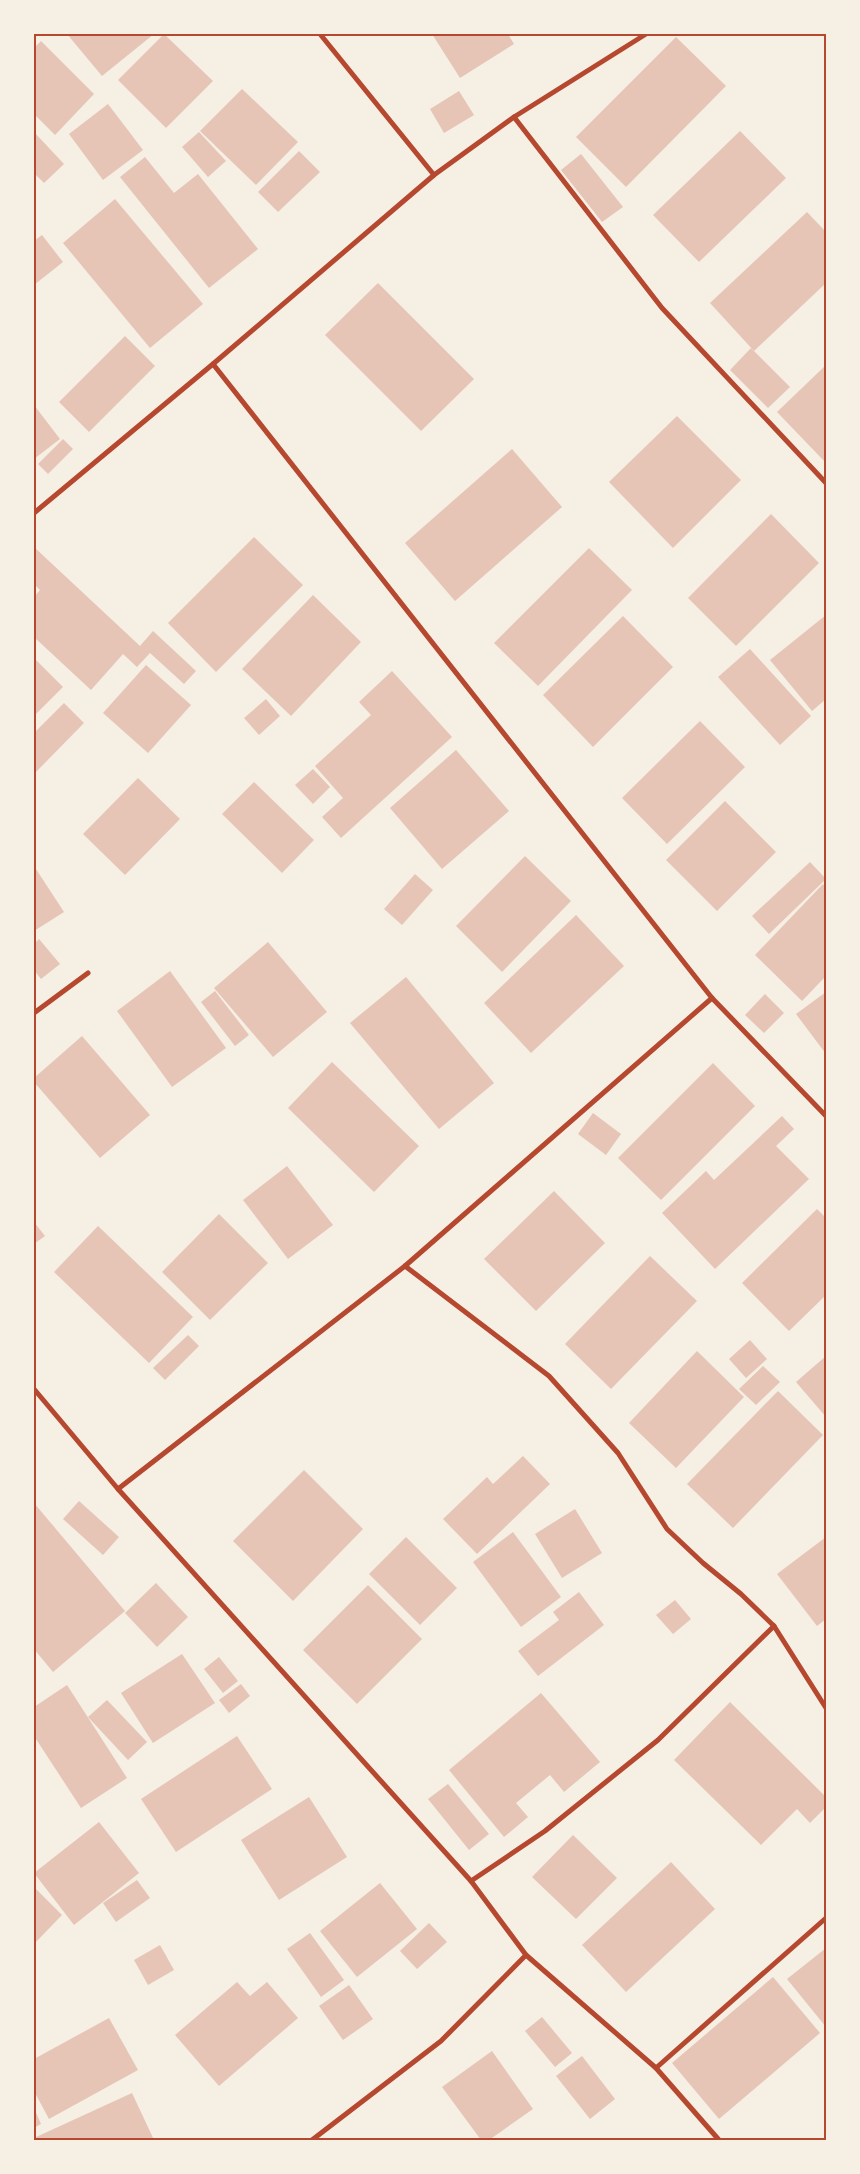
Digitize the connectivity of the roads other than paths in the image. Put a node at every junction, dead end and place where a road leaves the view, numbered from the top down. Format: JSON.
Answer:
{"nodes":[{"id":1,"x":320,"y":34,"type":"edge"},
{"id":2,"x":646,"y":34,"type":"edge"},
{"id":3,"x":514,"y":117,"type":"junction"},
{"id":4,"x":434,"y":175,"type":"junction"},
{"id":5,"x":213,"y":364,"type":"junction"},
{"id":6,"x":826,"y":483,"type":"edge"},
{"id":7,"x":34,"y":513,"type":"edge"},
{"id":8,"x":88,"y":973,"type":"dead end"},
{"id":9,"x":712,"y":998,"type":"junction"},
{"id":10,"x":34,"y":1013,"type":"edge"},
{"id":11,"x":826,"y":1116,"type":"edge"},
{"id":12,"x":405,"y":1266,"type":"junction"},
{"id":13,"x":34,"y":1389,"type":"edge"},
{"id":14,"x":118,"y":1489,"type":"junction"},
{"id":15,"x":774,"y":1626,"type":"junction"},
{"id":16,"x":826,"y":1708,"type":"edge"},
{"id":17,"x":471,"y":1882,"type":"junction"},
{"id":18,"x":826,"y":1918,"type":"edge"},
{"id":19,"x":526,"y":1955,"type":"junction"},
{"id":20,"x":656,"y":2068,"type":"junction"},
{"id":21,"x":312,"y":2140,"type":"edge"},
{"id":22,"x":719,"y":2140,"type":"edge"}],
"edges":[{"from":1,"to":4,"type":"street"},
{"from":2,"to":3,"type":"street"},
{"from":3,"to":4,"type":"street"},
{"from":3,"to":6,"type":"street"},
{"from":4,"to":5,"type":"street"},
{"from":5,"to":7,"type":"street"},
{"from":5,"to":9,"type":"street"},
{"from":8,"to":10,"type":"street"},
{"from":9,"to":11,"type":"street"},
{"from":9,"to":12,"type":"street"},
{"from":12,"to":14,"type":"street"},
{"from":12,"to":15,"type":"street"},
{"from":13,"to":14,"type":"street"},
{"from":14,"to":17,"type":"street"},
{"from":15,"to":16,"type":"street"},
{"from":15,"to":17,"type":"street"},
{"from":17,"to":19,"type":"street"},
{"from":18,"to":20,"type":"street"},
{"from":19,"to":20,"type":"street"},
{"from":19,"to":21,"type":"street"},
{"from":20,"to":22,"type":"street"}]}
